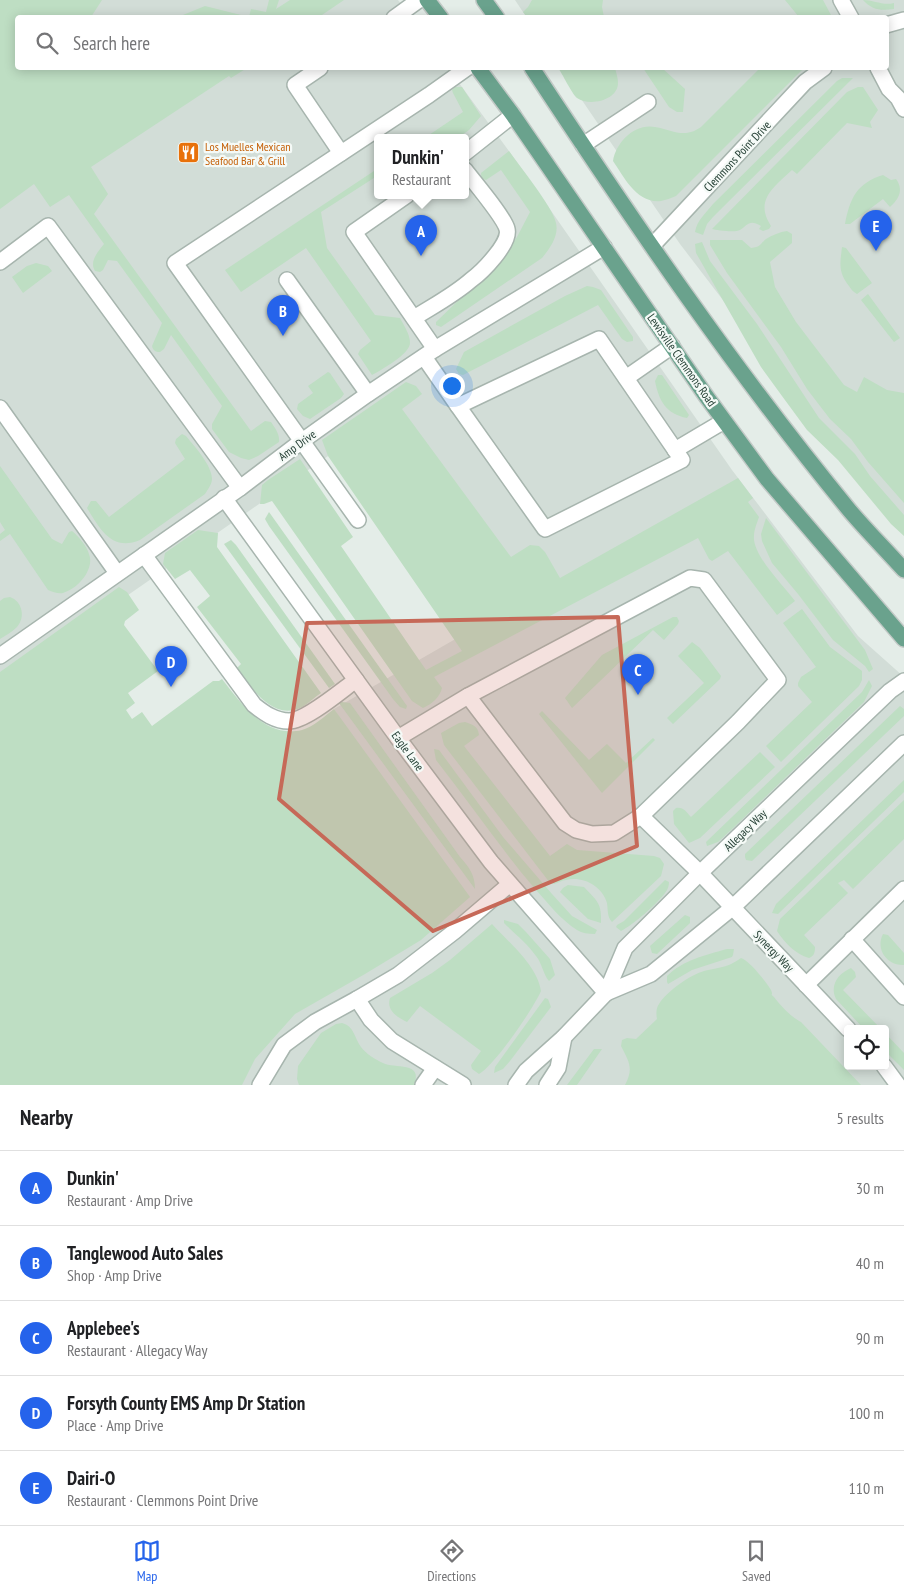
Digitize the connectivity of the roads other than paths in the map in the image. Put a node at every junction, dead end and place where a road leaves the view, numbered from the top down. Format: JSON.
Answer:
{"nodes":[{"id":1,"x":419,"y":0,"type":"edge"},
{"id":2,"x":427,"y":0,"type":"edge"},
{"id":3,"x":484,"y":0,"type":"edge"},
{"id":4,"x":841,"y":0,"type":"edge"},
{"id":5,"x":398,"y":15,"type":"edge"},
{"id":6,"x":439,"y":15,"type":"edge"},
{"id":7,"x":495,"y":15,"type":"edge"},
{"id":8,"x":849,"y":15,"type":"edge"},
{"id":9,"x":904,"y":20,"type":"edge"},
{"id":10,"x":889,"y":24,"type":"edge"},
{"id":11,"x":317,"y":70,"type":"edge"},
{"id":12,"x":464,"y":70,"type":"edge"},
{"id":13,"x":479,"y":70,"type":"edge"},
{"id":14,"x":533,"y":70,"type":"edge"},
{"id":15,"x":821,"y":70,"type":"edge"},
{"id":16,"x":879,"y":70,"type":"edge"},
{"id":17,"x":648,"y":102,"type":"dead end"},
{"id":18,"x":904,"y":109,"type":"edge"},
{"id":19,"x":513,"y":115,"type":"junction"},
{"id":20,"x":583,"y":145,"type":"junction"},
{"id":21,"x":469,"y":150,"type":"edge"},
{"id":22,"x":341,"y":153,"type":"junction"},
{"id":23,"x":469,"y":175,"type":"edge"},
{"id":24,"x":401,"y":199,"type":"edge"},
{"id":25,"x":652,"y":246,"type":"junction"},
{"id":26,"x":604,"y":248,"type":"junction"},
{"id":27,"x":0,"y":262,"type":"edge"},
{"id":28,"x":287,"y":280,"type":"dead end"},
{"id":29,"x":414,"y":318,"type":"junction"},
{"id":30,"x":672,"y":346,"type":"junction"},
{"id":31,"x":429,"y":353,"type":"junction"},
{"id":32,"x":626,"y":378,"type":"junction"},
{"id":33,"x":368,"y":394,"type":"junction"},
{"id":34,"x":458,"y":406,"type":"junction"},
{"id":35,"x":0,"y":408,"type":"edge"},
{"id":36,"x":724,"y":421,"type":"junction"},
{"id":37,"x":302,"y":441,"type":"junction"},
{"id":38,"x":675,"y":450,"type":"junction"},
{"id":39,"x":240,"y":488,"type":"junction"},
{"id":40,"x":224,"y":498,"type":"junction"},
{"id":41,"x":358,"y":520,"type":"dead end"},
{"id":42,"x":144,"y":555,"type":"junction"},
{"id":43,"x":904,"y":570,"type":"edge"},
{"id":44,"x":117,"y":573,"type":"junction"},
{"id":45,"x":904,"y":639,"type":"edge"},
{"id":46,"x":0,"y":656,"type":"edge"},
{"id":47,"x":356,"y":680,"type":"junction"},
{"id":48,"x":904,"y":681,"type":"edge"},
{"id":49,"x":468,"y":696,"type":"junction"},
{"id":50,"x":398,"y":738,"type":"junction"},
{"id":51,"x":904,"y":743,"type":"edge"},
{"id":52,"x":640,"y":816,"type":"junction"},
{"id":53,"x":700,"y":873,"type":"junction"},
{"id":54,"x":510,"y":884,"type":"junction"},
{"id":55,"x":904,"y":888,"type":"edge"},
{"id":56,"x":732,"y":908,"type":"junction"},
{"id":57,"x":852,"y":939,"type":"junction"},
{"id":58,"x":806,"y":984,"type":"junction"},
{"id":59,"x":606,"y":993,"type":"junction"},
{"id":60,"x":904,"y":997,"type":"edge"},
{"id":61,"x":358,"y":999,"type":"junction"},
{"id":62,"x":844,"y":1025,"type":"edge"},
{"id":63,"x":564,"y":1037,"type":"junction"},
{"id":64,"x":435,"y":1068,"type":"junction"},
{"id":65,"x":887,"y":1070,"type":"edge"},
{"id":66,"x":260,"y":1085,"type":"edge"},
{"id":67,"x":423,"y":1085,"type":"edge"},
{"id":68,"x":463,"y":1085,"type":"edge"},
{"id":69,"x":516,"y":1085,"type":"edge"},
{"id":70,"x":547,"y":1085,"type":"edge"},
{"id":71,"x":898,"y":1085,"type":"edge"}],
"edges":[{"from":1,"to":5,"type":"street"},
{"from":2,"to":6,"type":"main road"},
{"from":3,"to":7,"type":"main road"},
{"from":4,"to":8,"type":"street"},
{"from":9,"to":10,"type":"street"},
{"from":11,"to":22,"type":"street"},
{"from":12,"to":22,"type":"street"},
{"from":13,"to":19,"type":"main road","name":"Lewisville Clemmons Road"},
{"from":14,"to":20,"type":"main road"},
{"from":15,"to":25,"type":"street","name":"Clemmons Point Drive"},
{"from":16,"to":18,"type":"street"},
{"from":17,"to":20,"type":"street"},
{"from":19,"to":21,"type":"street"},
{"from":19,"to":26,"type":"main road","name":"Lewisville Clemmons Road"},
{"from":20,"to":25,"type":"main road"},
{"from":22,"to":37,"type":"street"},
{"from":23,"to":29,"type":"street"},
{"from":24,"to":29,"type":"street"},
{"from":25,"to":43,"type":"main road"},
{"from":26,"to":30,"type":"main road","name":"Lewisville Clemmons Road"},
{"from":26,"to":31,"type":"street","name":"Amp Drive"},
{"from":27,"to":39,"type":"street"},
{"from":28,"to":33,"type":"street"},
{"from":29,"to":31,"type":"street"},
{"from":30,"to":32,"type":"street"},
{"from":30,"to":36,"type":"main road","name":"Lewisville Clemmons Road"},
{"from":31,"to":33,"type":"street","name":"Amp Drive"},
{"from":31,"to":34,"type":"street"},
{"from":32,"to":34,"type":"street"},
{"from":32,"to":38,"type":"street"},
{"from":33,"to":37,"type":"street","name":"Amp Drive"},
{"from":34,"to":38,"type":"street"},
{"from":35,"to":44,"type":"street"},
{"from":36,"to":38,"type":"street"},
{"from":36,"to":45,"type":"main road","name":"Lewisville Clemmons Road"},
{"from":37,"to":39,"type":"street","name":"Amp Drive"},
{"from":37,"to":41,"type":"street"},
{"from":39,"to":40,"type":"street","name":"Amp Drive"},
{"from":40,"to":42,"type":"street","name":"Amp Drive"},
{"from":40,"to":47,"type":"street","name":"Eagle Lane"},
{"from":42,"to":44,"type":"street","name":"Amp Drive"},
{"from":42,"to":47,"type":"street"},
{"from":44,"to":46,"type":"street","name":"Amp Drive"},
{"from":47,"to":50,"type":"street","name":"Eagle Lane"},
{"from":48,"to":53,"type":"street","name":"Allegacy Way"},
{"from":49,"to":50,"type":"street"},
{"from":49,"to":52,"type":"street"},
{"from":49,"to":52,"type":"street"},
{"from":50,"to":54,"type":"street","name":"Eagle Lane"},
{"from":51,"to":56,"type":"street","name":"Allegacy Way"},
{"from":52,"to":53,"type":"street","name":"Synergy Way"},
{"from":53,"to":56,"type":"street","name":"Synergy Way"},
{"from":53,"to":59,"type":"street","name":"Allegacy Way"},
{"from":54,"to":59,"type":"street","name":"Eagle Lane"},
{"from":54,"to":61,"type":"street"},
{"from":55,"to":57,"type":"street"},
{"from":56,"to":58,"type":"street","name":"Synergy Way"},
{"from":56,"to":59,"type":"street","name":"Allegacy Way"},
{"from":57,"to":58,"type":"street"},
{"from":57,"to":60,"type":"street"},
{"from":58,"to":62,"type":"street","name":"Synergy Way"},
{"from":59,"to":63,"type":"street","name":"Allegacy Way"},
{"from":61,"to":64,"type":"street"},
{"from":61,"to":66,"type":"street"},
{"from":63,"to":69,"type":"street","name":"Allegacy Way"},
{"from":63,"to":70,"type":"street"},
{"from":64,"to":67,"type":"street"},
{"from":64,"to":68,"type":"street"},
{"from":65,"to":71,"type":"street"}]}
